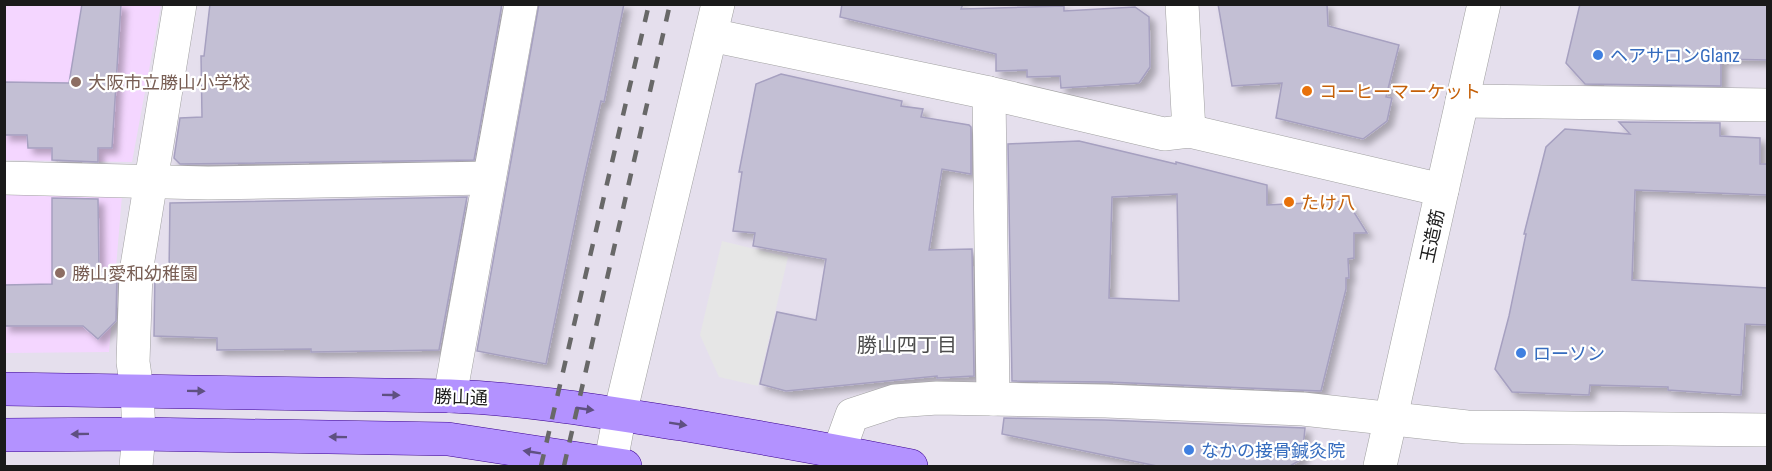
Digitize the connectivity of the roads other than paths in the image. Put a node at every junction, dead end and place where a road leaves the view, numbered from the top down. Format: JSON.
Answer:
{"nodes":[{"id":1,"x":180,"y":4,"type":"edge"},
{"id":2,"x":521,"y":4,"type":"edge"},
{"id":3,"x":1182,"y":4,"type":"edge"},
{"id":4,"x":1484,"y":4,"type":"edge"},
{"id":5,"x":714,"y":20,"type":"edge"},
{"id":6,"x":989,"y":93,"type":"junction"},
{"id":7,"x":1462,"y":101,"type":"junction"},
{"id":8,"x":1767,"y":105,"type":"edge"},
{"id":9,"x":1190,"y":131,"type":"junction"},
{"id":10,"x":4,"y":178,"type":"edge"},
{"id":11,"x":489,"y":178,"type":"junction"},
{"id":12,"x":150,"y":180,"type":"junction"},
{"id":13,"x":1442,"y":190,"type":"junction"},
{"id":14,"x":4,"y":389,"type":"edge"},
{"id":15,"x":137,"y":390,"type":"junction"},
{"id":16,"x":450,"y":396,"type":"junction"},
{"id":17,"x":993,"y":399,"type":"junction"},
{"id":18,"x":620,"y":414,"type":"junction"},
{"id":19,"x":1392,"y":418,"type":"junction"},
{"id":20,"x":1767,"y":430,"type":"edge"},
{"id":21,"x":139,"y":434,"type":"junction"},
{"id":22,"x":4,"y":435,"type":"edge"},
{"id":23,"x":838,"y":451,"type":"junction"},
{"id":24,"x":136,"y":466,"type":"edge"},
{"id":25,"x":615,"y":466,"type":"edge"},
{"id":26,"x":911,"y":466,"type":"edge"},
{"id":27,"x":1380,"y":466,"type":"edge"}],
"edges":[{"from":1,"to":12,"type":"street"},
{"from":2,"to":11,"type":"street"},
{"from":3,"to":9,"type":"street"},
{"from":4,"to":7,"type":"street","name":"玉造筋"},
{"from":5,"to":6,"type":"street"},
{"from":5,"to":18,"type":"street"},
{"from":6,"to":9,"type":"street"},
{"from":6,"to":17,"type":"street"},
{"from":7,"to":8,"type":"street"},
{"from":7,"to":13,"type":"street","name":"玉造筋"},
{"from":9,"to":13,"type":"street"},
{"from":10,"to":12,"type":"street"},
{"from":11,"to":12,"type":"street"},
{"from":11,"to":16,"type":"street"},
{"from":12,"to":15,"type":"street"},
{"from":13,"to":19,"type":"street","name":"玉造筋"},
{"from":14,"to":15,"type":"main road","name":"勝山通"},
{"from":15,"to":16,"type":"main road","name":"勝山通","one_way":true},
{"from":15,"to":21,"type":"street"},
{"from":16,"to":18,"type":"main road","name":"勝山通","one_way":true},
{"from":17,"to":19,"type":"street"},
{"from":17,"to":23,"type":"street"},
{"from":18,"to":23,"type":"main road","name":"勝山通","one_way":true},
{"from":18,"to":25,"type":"street"},
{"from":19,"to":20,"type":"street"},
{"from":19,"to":27,"type":"street","name":"玉造筋"},
{"from":21,"to":22,"type":"main road","one_way":true},
{"from":21,"to":24,"type":"street"},
{"from":25,"to":21,"type":"main road","one_way":true},
{"from":23,"to":26,"type":"main road","name":"勝山通"}]}
